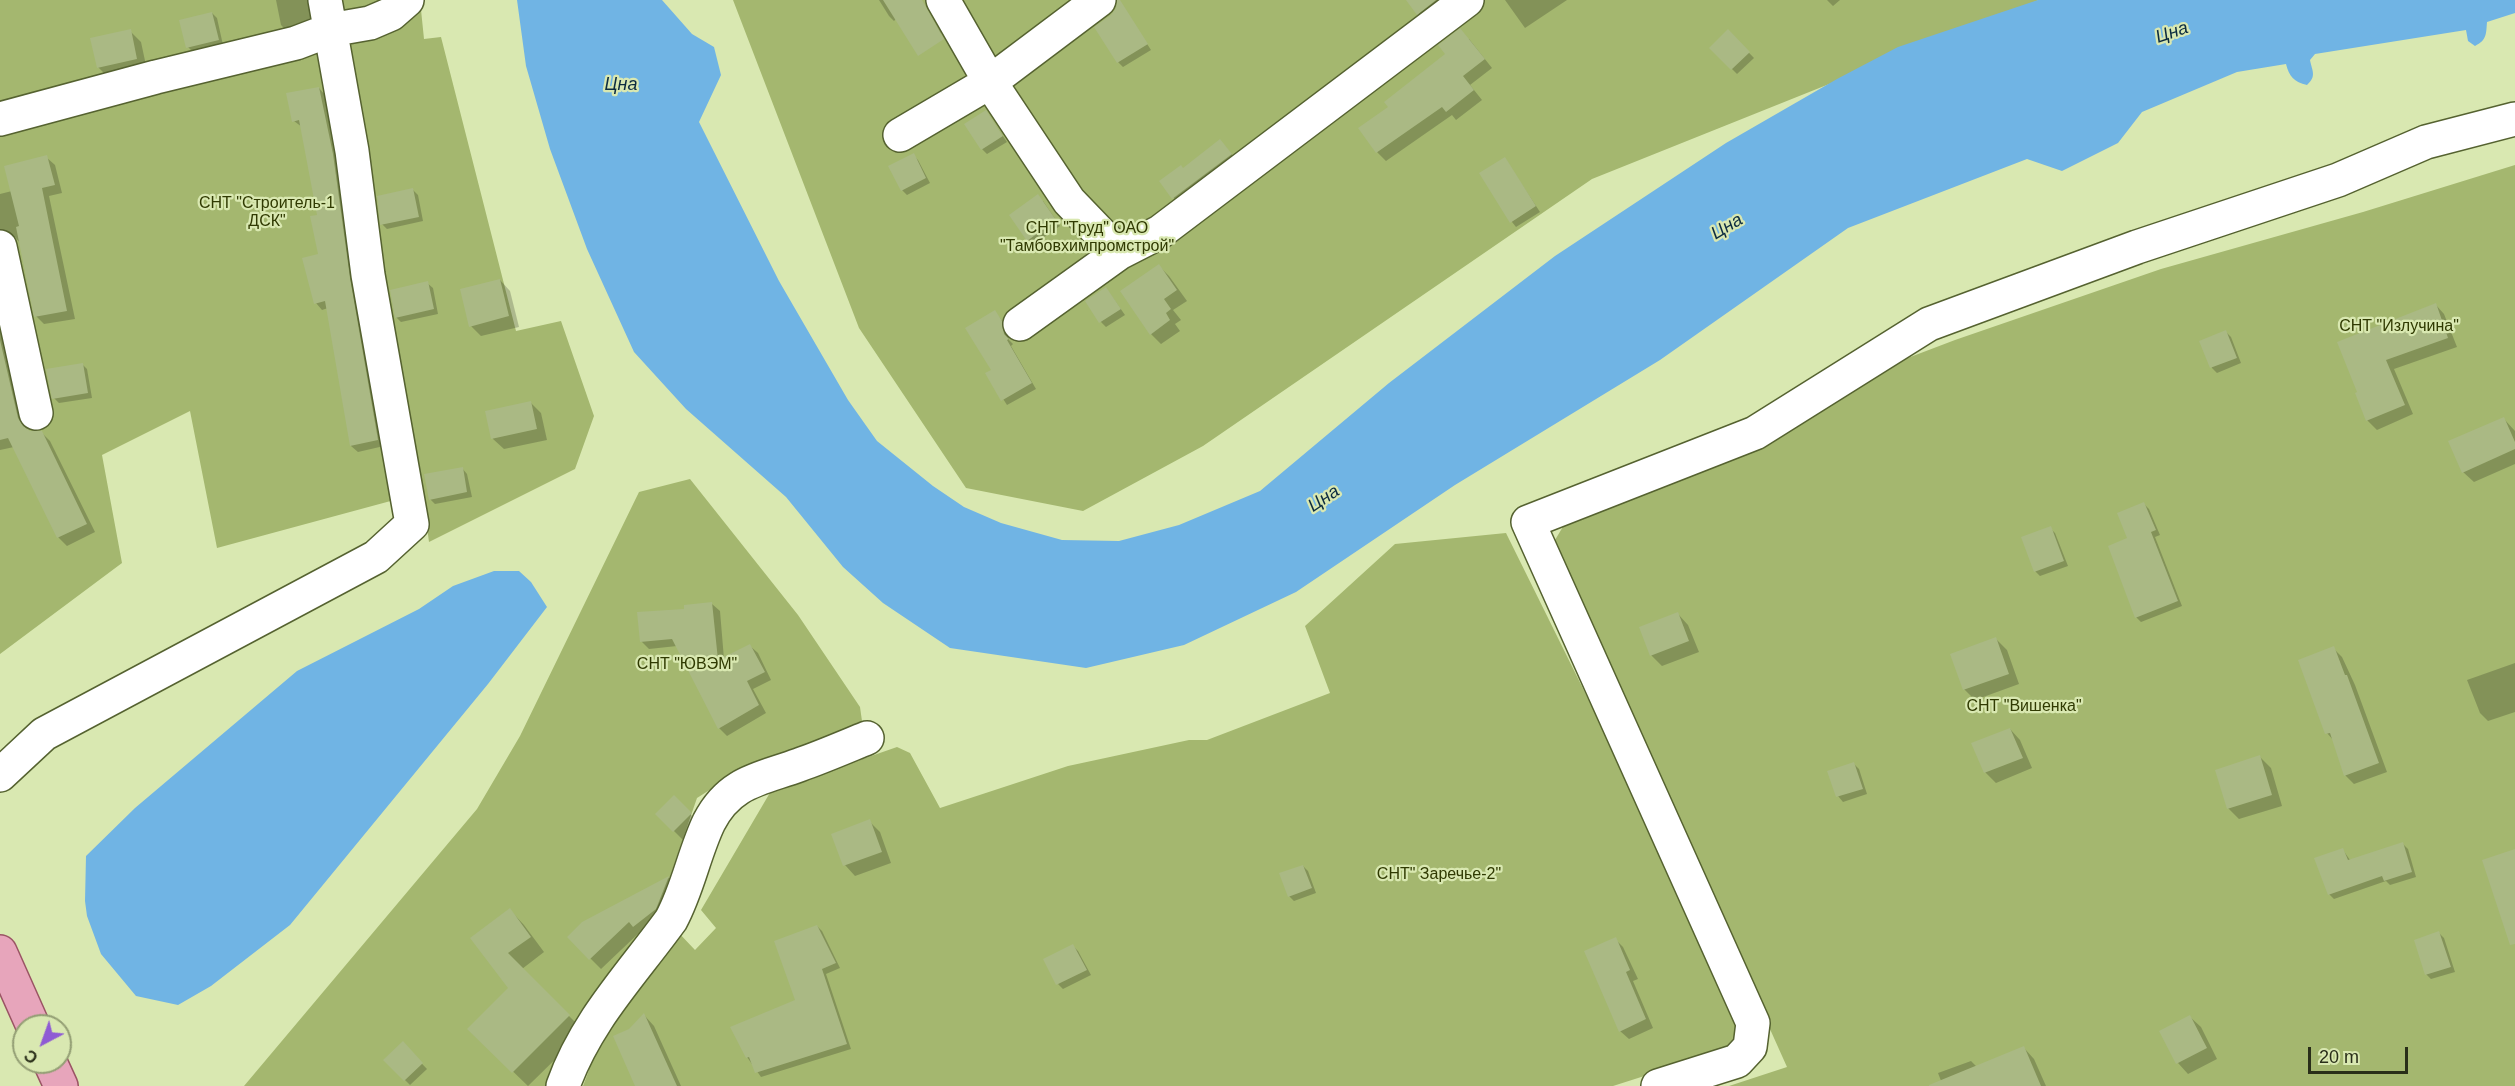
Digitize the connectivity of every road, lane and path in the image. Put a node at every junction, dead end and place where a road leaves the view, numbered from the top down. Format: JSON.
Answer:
{"nodes":[{"id":1,"x":407,"y":0,"type":"edge"},
{"id":2,"x":943,"y":0,"type":"edge"},
{"id":3,"x":1099,"y":0,"type":"edge"},
{"id":4,"x":1467,"y":0,"type":"edge"},
{"id":5,"x":328,"y":15,"type":"edge"},
{"id":6,"x":990,"y":82,"type":"junction"},
{"id":7,"x":0,"y":118,"type":"edge"},
{"id":8,"x":2515,"y":119,"type":"edge"},
{"id":9,"x":900,"y":135,"type":"dead end"},
{"id":10,"x":0,"y":247,"type":"edge"},
{"id":11,"x":1119,"y":253,"type":"junction"},
{"id":12,"x":1020,"y":324,"type":"dead end"},
{"id":13,"x":36,"y":413,"type":"dead end"},
{"id":14,"x":867,"y":738,"type":"dead end"},
{"id":15,"x":0,"y":775,"type":"edge"},
{"id":16,"x":0,"y":952,"type":"edge"},
{"id":17,"x":28,"y":1014,"type":"edge"},
{"id":18,"x":563,"y":1086,"type":"edge"},
{"id":19,"x":1658,"y":1086,"type":"edge"}],
"edges":[{"from":1,"to":5,"type":"street"},
{"from":2,"to":6,"type":"street"},
{"from":3,"to":6,"type":"street"},
{"from":4,"to":11,"type":"street"},
{"from":5,"to":7,"type":"street"},
{"from":5,"to":15,"type":"street"},
{"from":6,"to":9,"type":"street"},
{"from":6,"to":11,"type":"street"},
{"from":8,"to":19,"type":"street"},
{"from":10,"to":13,"type":"street"},
{"from":11,"to":12,"type":"street"},
{"from":14,"to":18,"type":"street"},
{"from":16,"to":17,"type":"main road"}]}
